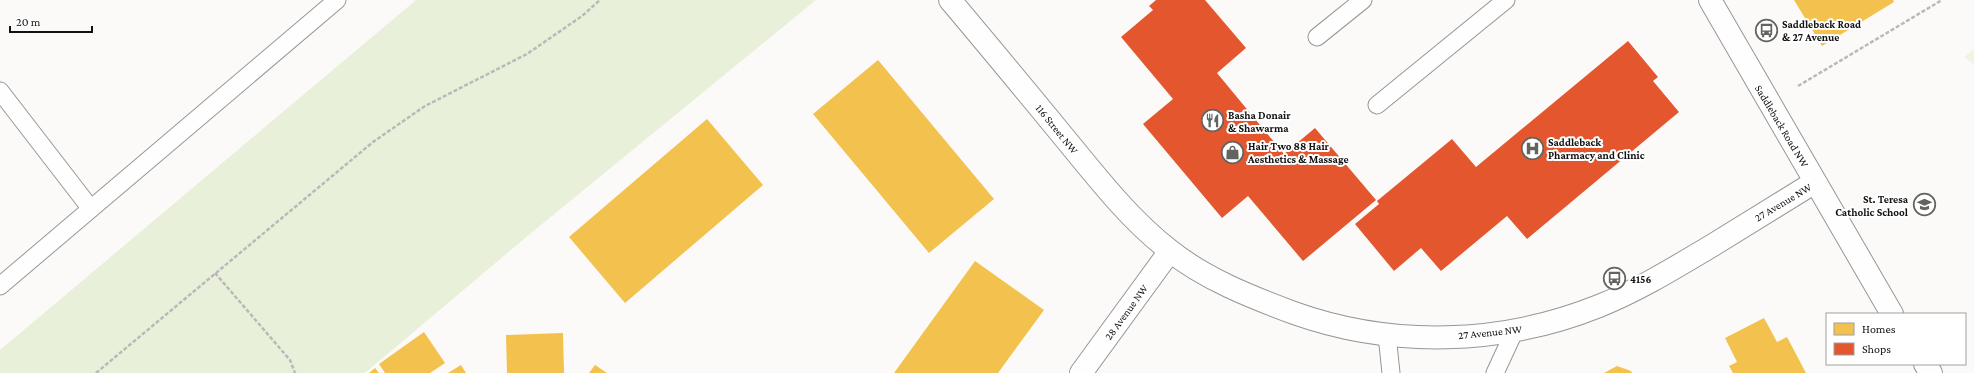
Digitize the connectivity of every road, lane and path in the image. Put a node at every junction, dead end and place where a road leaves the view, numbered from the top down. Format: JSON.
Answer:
{"nodes":[{"id":1,"x":337,"y":0,"type":"edge"},
{"id":2,"x":600,"y":0,"type":"edge"},
{"id":3,"x":950,"y":0,"type":"edge"},
{"id":4,"x":1363,"y":0,"type":"edge"},
{"id":5,"x":1506,"y":0,"type":"edge"},
{"id":6,"x":1710,"y":0,"type":"edge"},
{"id":7,"x":1942,"y":0,"type":"edge"},
{"id":8,"x":1317,"y":37,"type":"dead end"},
{"id":9,"x":1798,"y":86,"type":"dead end"},
{"id":10,"x":0,"y":91,"type":"edge"},
{"id":11,"x":1377,"y":105,"type":"dead end"},
{"id":12,"x":1815,"y":182,"type":"junction"},
{"id":13,"x":91,"y":209,"type":"junction"},
{"id":14,"x":1170,"y":251,"type":"junction"},
{"id":15,"x":215,"y":273,"type":"junction"},
{"id":16,"x":0,"y":286,"type":"edge"},
{"id":17,"x":1891,"y":313,"type":"edge"},
{"id":18,"x":1514,"y":332,"type":"junction"},
{"id":19,"x":1387,"y":335,"type":"junction"},
{"id":20,"x":96,"y":373,"type":"edge"},
{"id":21,"x":296,"y":373,"type":"edge"},
{"id":22,"x":1081,"y":373,"type":"edge"},
{"id":23,"x":1391,"y":373,"type":"edge"},
{"id":24,"x":1495,"y":373,"type":"edge"}],
"edges":[{"from":1,"to":13,"type":"lane"},
{"from":2,"to":15,"type":"path"},
{"from":3,"to":14,"type":"street","name":"116 Street NW"},
{"from":4,"to":8,"type":"lane"},
{"from":5,"to":11,"type":"lane"},
{"from":6,"to":12,"type":"street","name":"Saddleback Road NW"},
{"from":7,"to":9,"type":"path"},
{"from":10,"to":13,"type":"lane"},
{"from":12,"to":17,"type":"street","name":"Saddleback Road NW"},
{"from":12,"to":18,"type":"street","name":"27 Avenue NW"},
{"from":13,"to":16,"type":"lane"},
{"from":14,"to":19,"type":"street","name":"27 Avenue NW"},
{"from":14,"to":22,"type":"street","name":"28 Avenue NW"},
{"from":15,"to":20,"type":"path"},
{"from":15,"to":21,"type":"path"},
{"from":18,"to":19,"type":"street","name":"27 Avenue NW"},
{"from":18,"to":24,"type":"lane"},
{"from":19,"to":23,"type":"lane"}]}
